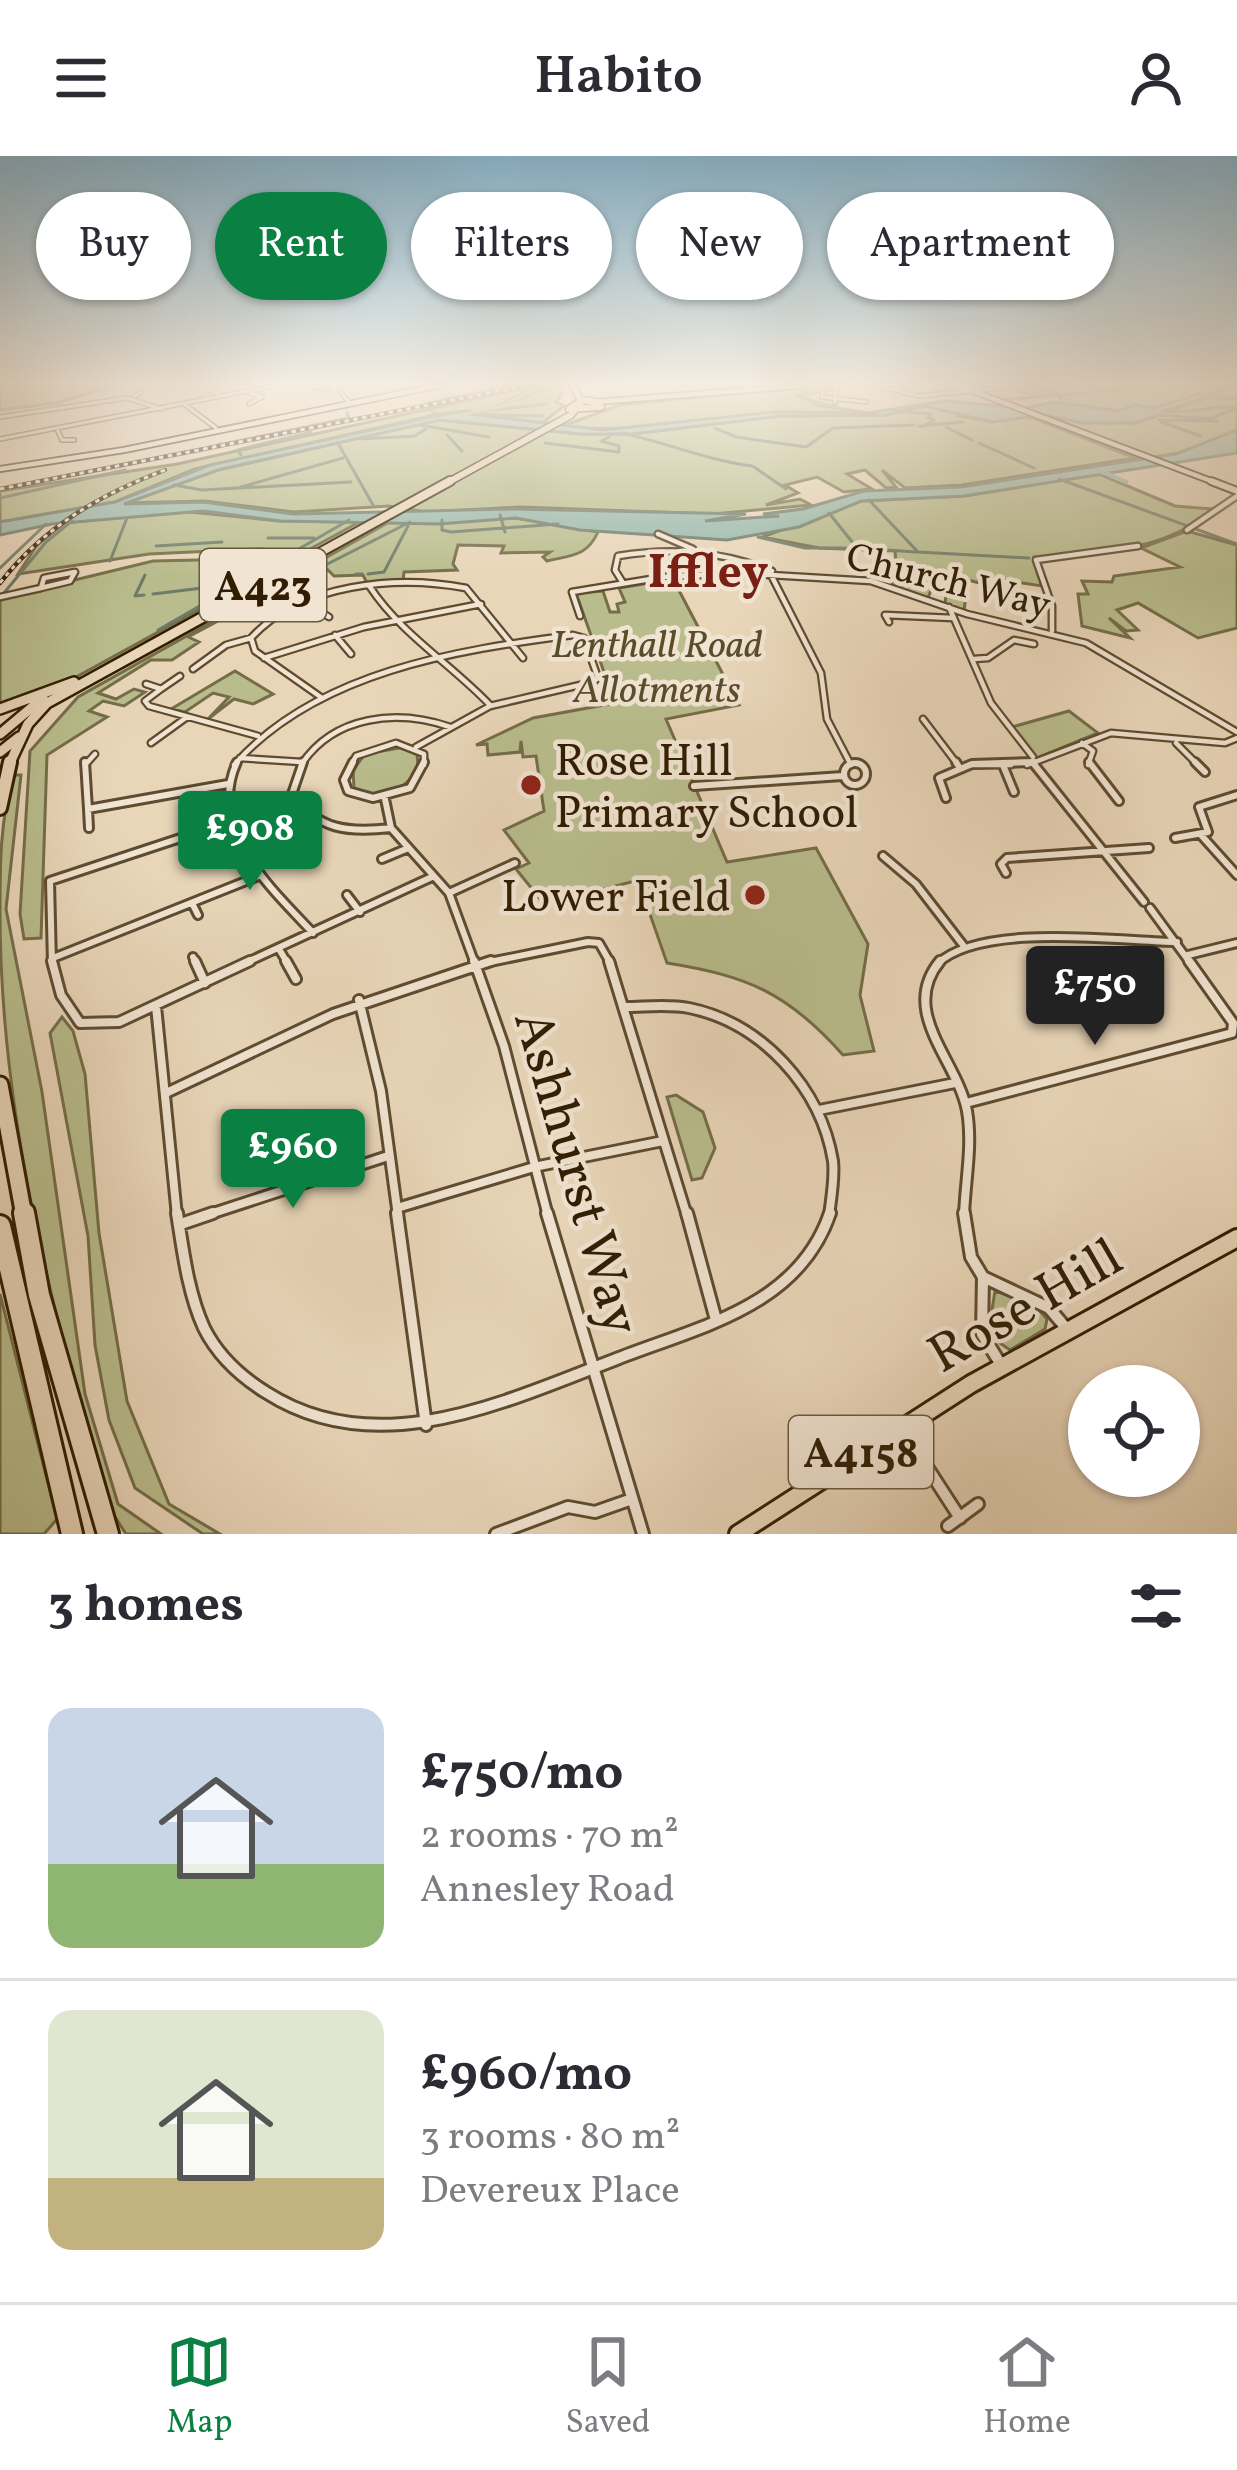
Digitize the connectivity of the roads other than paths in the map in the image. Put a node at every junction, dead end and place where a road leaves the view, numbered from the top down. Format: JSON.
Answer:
{"nodes":[{"id":1,"x":126,"y":449,"type":"edge"},
{"id":2,"x":503,"y":449,"type":"edge"},
{"id":3,"x":1119,"y":449,"type":"edge"},
{"id":4,"x":0,"y":469,"type":"edge"},
{"id":5,"x":1237,"y":494,"type":"edge"},
{"id":6,"x":1187,"y":530,"type":"dead end"},
{"id":7,"x":658,"y":534,"type":"dead end"},
{"id":8,"x":1138,"y":546,"type":"dead end"},
{"id":9,"x":700,"y":551,"type":"junction"},
{"id":10,"x":772,"y":573,"type":"junction"},
{"id":11,"x":623,"y":583,"type":"junction"},
{"id":12,"x":370,"y":586,"type":"junction"},
{"id":13,"x":41,"y":589,"type":"junction"},
{"id":14,"x":0,"y":597,"type":"edge"},
{"id":15,"x":306,"y":603,"type":"junction"},
{"id":16,"x":482,"y":604,"type":"junction"},
{"id":17,"x":949,"y":607,"type":"junction"},
{"id":18,"x":967,"y":614,"type":"junction"},
{"id":19,"x":1025,"y":614,"type":"dead end"},
{"id":20,"x":580,"y":616,"type":"dead end"},
{"id":21,"x":329,"y":617,"type":"dead end"},
{"id":22,"x":952,"y":617,"type":"junction"},
{"id":23,"x":392,"y":620,"type":"junction"},
{"id":24,"x":890,"y":622,"type":"dead end"},
{"id":25,"x":1026,"y":625,"type":"junction"},
{"id":26,"x":1052,"y":631,"type":"junction"},
{"id":27,"x":335,"y":635,"type":"junction"},
{"id":28,"x":251,"y":638,"type":"junction"},
{"id":29,"x":511,"y":643,"type":"junction"},
{"id":30,"x":1034,"y":644,"type":"dead end"},
{"id":31,"x":351,"y":654,"type":"dead end"},
{"id":32,"x":264,"y":658,"type":"junction"},
{"id":33,"x":523,"y":658,"type":"dead end"},
{"id":34,"x":974,"y":659,"type":"junction"},
{"id":35,"x":446,"y":660,"type":"junction"},
{"id":36,"x":193,"y":669,"type":"dead end"},
{"id":37,"x":180,"y":676,"type":"dead end"},
{"id":38,"x":75,"y":685,"type":"junction"},
{"id":39,"x":146,"y":685,"type":"dead end"},
{"id":40,"x":161,"y":689,"type":"junction"},
{"id":41,"x":322,"y":698,"type":"junction"},
{"id":42,"x":490,"y":706,"type":"junction"},
{"id":43,"x":4,"y":716,"type":"edge"},
{"id":44,"x":187,"y":717,"type":"junction"},
{"id":45,"x":923,"y":719,"type":"dead end"},
{"id":46,"x":450,"y":727,"type":"junction"},
{"id":47,"x":24,"y":730,"type":"junction"},
{"id":48,"x":0,"y":734,"type":"edge"},
{"id":49,"x":1237,"y":735,"type":"edge"},
{"id":50,"x":258,"y":736,"type":"junction"},
{"id":51,"x":1173,"y":740,"type":"junction"},
{"id":52,"x":151,"y":743,"type":"dead end"},
{"id":53,"x":1082,"y":743,"type":"junction"},
{"id":54,"x":416,"y":747,"type":"junction"},
{"id":55,"x":0,"y":752,"type":"edge"},
{"id":56,"x":95,"y":754,"type":"dead end"},
{"id":57,"x":239,"y":758,"type":"junction"},
{"id":58,"x":1033,"y":760,"type":"junction"},
{"id":59,"x":302,"y":762,"type":"junction"},
{"id":60,"x":851,"y":765,"type":"junction"},
{"id":61,"x":1003,"y":765,"type":"junction"},
{"id":62,"x":959,"y":766,"type":"junction"},
{"id":63,"x":8,"y":768,"type":"junction"},
{"id":64,"x":1205,"y":772,"type":"dead end"},
{"id":65,"x":842,"y":776,"type":"junction"},
{"id":66,"x":228,"y":784,"type":"junction"},
{"id":67,"x":694,"y":785,"type":"dead end"},
{"id":68,"x":1014,"y":792,"type":"dead end"},
{"id":69,"x":1237,"y":795,"type":"edge"},
{"id":70,"x":946,"y":798,"type":"dead end"},
{"id":71,"x":386,"y":799,"type":"junction"},
{"id":72,"x":1119,"y":801,"type":"dead end"},
{"id":73,"x":0,"y":808,"type":"edge"},
{"id":74,"x":88,"y":809,"type":"junction"},
{"id":75,"x":309,"y":818,"type":"junction"},
{"id":76,"x":232,"y":821,"type":"junction"},
{"id":77,"x":89,"y":828,"type":"dead end"},
{"id":78,"x":391,"y":828,"type":"junction"},
{"id":79,"x":1201,"y":835,"type":"junction"},
{"id":80,"x":259,"y":838,"type":"dead end"},
{"id":81,"x":1175,"y":838,"type":"dead end"},
{"id":82,"x":1149,"y":848,"type":"dead end"},
{"id":83,"x":406,"y":849,"type":"junction"},
{"id":84,"x":1105,"y":851,"type":"junction"},
{"id":85,"x":883,"y":856,"type":"dead end"},
{"id":86,"x":382,"y":859,"type":"dead end"},
{"id":87,"x":515,"y":862,"type":"dead end"},
{"id":88,"x":1006,"y":873,"type":"dead end"},
{"id":89,"x":1237,"y":874,"type":"edge"},
{"id":90,"x":262,"y":875,"type":"junction"},
{"id":91,"x":436,"y":875,"type":"junction"},
{"id":92,"x":449,"y":893,"type":"junction"},
{"id":93,"x":347,"y":895,"type":"dead end"},
{"id":94,"x":192,"y":903,"type":"junction"},
{"id":95,"x":360,"y":912,"type":"junction"},
{"id":96,"x":198,"y":915,"type":"dead end"},
{"id":97,"x":313,"y":933,"type":"junction"},
{"id":98,"x":1177,"y":942,"type":"junction"},
{"id":99,"x":1237,"y":943,"type":"edge"},
{"id":100,"x":963,"y":945,"type":"junction"},
{"id":101,"x":279,"y":949,"type":"junction"},
{"id":102,"x":1188,"y":956,"type":"junction"},
{"id":103,"x":193,"y":957,"type":"dead end"},
{"id":104,"x":53,"y":958,"type":"junction"},
{"id":105,"x":471,"y":966,"type":"junction"},
{"id":106,"x":296,"y":979,"type":"dead end"},
{"id":107,"x":206,"y":983,"type":"junction"},
{"id":108,"x":358,"y":1000,"type":"junction"},
{"id":109,"x":156,"y":1006,"type":"junction"},
{"id":110,"x":624,"y":1007,"type":"junction"},
{"id":111,"x":956,"y":1083,"type":"junction"},
{"id":112,"x":0,"y":1085,"type":"edge"},
{"id":113,"x":166,"y":1093,"type":"junction"},
{"id":114,"x":965,"y":1103,"type":"junction"},
{"id":115,"x":819,"y":1110,"type":"junction"},
{"id":116,"x":663,"y":1141,"type":"junction"},
{"id":117,"x":390,"y":1156,"type":"junction"},
{"id":118,"x":534,"y":1167,"type":"junction"},
{"id":119,"x":397,"y":1208,"type":"junction"},
{"id":120,"x":181,"y":1224,"type":"junction"},
{"id":121,"x":0,"y":1226,"type":"edge"},
{"id":122,"x":1237,"y":1238,"type":"edge"},
{"id":123,"x":983,"y":1277,"type":"junction"},
{"id":124,"x":716,"y":1320,"type":"junction"},
{"id":125,"x":1067,"y":1330,"type":"junction"},
{"id":126,"x":1002,"y":1366,"type":"junction"},
{"id":127,"x":590,"y":1369,"type":"junction"},
{"id":128,"x":426,"y":1425,"type":"junction"},
{"id":129,"x":902,"y":1427,"type":"junction"},
{"id":130,"x":632,"y":1499,"type":"junction"},
{"id":131,"x":978,"y":1504,"type":"dead end"},
{"id":132,"x":960,"y":1517,"type":"junction"},
{"id":133,"x":948,"y":1526,"type":"dead end"},
{"id":134,"x":760,"y":1528,"type":"edge"},
{"id":135,"x":72,"y":1534,"type":"edge"},
{"id":136,"x":109,"y":1534,"type":"edge"},
{"id":137,"x":496,"y":1534,"type":"edge"},
{"id":138,"x":643,"y":1534,"type":"edge"},
{"id":139,"x":738,"y":1534,"type":"edge"}],
"edges":[{"from":1,"to":4,"type":"street"},
{"from":2,"to":38,"type":"highway","number":"A423"},
{"from":3,"to":5,"type":"street"},
{"from":5,"to":6,"type":"street"},
{"from":7,"to":9,"type":"street"},
{"from":8,"to":26,"type":"street"},
{"from":9,"to":10,"type":"street"},
{"from":9,"to":11,"type":"street"},
{"from":10,"to":11,"type":"street","name":"Church Way"},
{"from":10,"to":17,"type":"street","name":"Church Way"},
{"from":10,"to":60,"type":"street"},
{"from":11,"to":20,"type":"street"},
{"from":12,"to":15,"type":"street"},
{"from":12,"to":16,"type":"street"},
{"from":12,"to":23,"type":"street"},
{"from":13,"to":13,"type":"street"},
{"from":13,"to":14,"type":"street"},
{"from":15,"to":21,"type":"street"},
{"from":15,"to":28,"type":"street"},
{"from":16,"to":23,"type":"street"},
{"from":16,"to":29,"type":"street"},
{"from":17,"to":18,"type":"street","name":"Church Way"},
{"from":17,"to":22,"type":"street"},
{"from":18,"to":22,"type":"street"},
{"from":18,"to":25,"type":"street","name":"Church Way"},
{"from":19,"to":25,"type":"street"},
{"from":22,"to":24,"type":"street"},
{"from":22,"to":34,"type":"street"},
{"from":23,"to":27,"type":"street"},
{"from":23,"to":35,"type":"street"},
{"from":25,"to":26,"type":"street","name":"Church Way"},
{"from":26,"to":49,"type":"street","name":"Church Way"},
{"from":27,"to":31,"type":"street"},
{"from":27,"to":32,"type":"street"},
{"from":28,"to":32,"type":"street"},
{"from":28,"to":36,"type":"street"},
{"from":29,"to":33,"type":"street"},
{"from":29,"to":35,"type":"street"},
{"from":29,"to":42,"type":"street"},
{"from":30,"to":34,"type":"street"},
{"from":32,"to":41,"type":"street"},
{"from":34,"to":58,"type":"street"},
{"from":35,"to":41,"type":"street"},
{"from":35,"to":42,"type":"street"},
{"from":37,"to":40,"type":"street"},
{"from":38,"to":43,"type":"highway","number":"A423"},
{"from":38,"to":47,"type":"highway","number":"A423"},
{"from":38,"to":63,"type":"highway"},
{"from":39,"to":40,"type":"street"},
{"from":40,"to":44,"type":"street"},
{"from":41,"to":50,"type":"street"},
{"from":42,"to":46,"type":"street"},
{"from":43,"to":47,"type":"highway"},
{"from":43,"to":48,"type":"highway","number":"A423"},
{"from":44,"to":50,"type":"street"},
{"from":44,"to":52,"type":"street"},
{"from":45,"to":62,"type":"street"},
{"from":46,"to":54,"type":"street"},
{"from":46,"to":59,"type":"street"},
{"from":47,"to":55,"type":"highway"},
{"from":47,"to":63,"type":"highway"},
{"from":49,"to":51,"type":"street"},
{"from":50,"to":57,"type":"street"},
{"from":51,"to":53,"type":"street"},
{"from":51,"to":64,"type":"street"},
{"from":53,"to":58,"type":"street"},
{"from":53,"to":72,"type":"street"},
{"from":54,"to":71,"type":"street"},
{"from":54,"to":71,"type":"street"},
{"from":56,"to":74,"type":"street"},
{"from":57,"to":59,"type":"street"},
{"from":57,"to":66,"type":"street"},
{"from":58,"to":61,"type":"street"},
{"from":58,"to":84,"type":"street"},
{"from":59,"to":75,"type":"street"},
{"from":60,"to":65,"type":"street"},
{"from":60,"to":65,"type":"street"},
{"from":61,"to":62,"type":"street"},
{"from":61,"to":68,"type":"street"},
{"from":62,"to":70,"type":"street"},
{"from":63,"to":73,"type":"highway"},
{"from":65,"to":67,"type":"street"},
{"from":66,"to":74,"type":"street"},
{"from":66,"to":76,"type":"street"},
{"from":69,"to":79,"type":"street"},
{"from":71,"to":78,"type":"street","name":"Ashhurst Way"},
{"from":74,"to":77,"type":"street"},
{"from":75,"to":78,"type":"street"},
{"from":75,"to":80,"type":"street"},
{"from":76,"to":90,"type":"street"},
{"from":76,"to":104,"type":"street"},
{"from":78,"to":83,"type":"street","name":"Ashhurst Way"},
{"from":79,"to":81,"type":"street"},
{"from":79,"to":89,"type":"street"},
{"from":82,"to":84,"type":"street"},
{"from":83,"to":86,"type":"street"},
{"from":83,"to":91,"type":"street","name":"Ashhurst Way"},
{"from":84,"to":88,"type":"street"},
{"from":84,"to":98,"type":"street"},
{"from":85,"to":100,"type":"street"},
{"from":87,"to":92,"type":"street"},
{"from":90,"to":94,"type":"street"},
{"from":90,"to":97,"type":"street"},
{"from":91,"to":92,"type":"street","name":"Ashhurst Way"},
{"from":91,"to":95,"type":"street"},
{"from":92,"to":105,"type":"street","name":"Ashhurst Way"},
{"from":93,"to":95,"type":"street"},
{"from":94,"to":96,"type":"street"},
{"from":94,"to":104,"type":"street"},
{"from":95,"to":97,"type":"street"},
{"from":97,"to":101,"type":"street"},
{"from":98,"to":100,"type":"street"},
{"from":98,"to":102,"type":"street"},
{"from":99,"to":102,"type":"street"},
{"from":100,"to":111,"type":"street"},
{"from":101,"to":106,"type":"street"},
{"from":101,"to":107,"type":"street"},
{"from":102,"to":114,"type":"street"},
{"from":103,"to":107,"type":"street"},
{"from":104,"to":109,"type":"street"},
{"from":105,"to":108,"type":"street"},
{"from":105,"to":110,"type":"street"},
{"from":105,"to":118,"type":"street","name":"Ashhurst Way"},
{"from":107,"to":109,"type":"street"},
{"from":108,"to":113,"type":"street"},
{"from":108,"to":117,"type":"street"},
{"from":109,"to":113,"type":"street"},
{"from":110,"to":115,"type":"street"},
{"from":110,"to":116,"type":"street"},
{"from":111,"to":114,"type":"street"},
{"from":111,"to":115,"type":"street"},
{"from":112,"to":136,"type":"highway"},
{"from":113,"to":120,"type":"street"},
{"from":114,"to":123,"type":"street"},
{"from":115,"to":124,"type":"street"},
{"from":116,"to":118,"type":"street"},
{"from":116,"to":124,"type":"street"},
{"from":117,"to":119,"type":"street"},
{"from":117,"to":120,"type":"street"},
{"from":118,"to":119,"type":"street"},
{"from":118,"to":127,"type":"street","name":"Ashhurst Way"},
{"from":119,"to":128,"type":"street"},
{"from":120,"to":128,"type":"street"},
{"from":121,"to":135,"type":"highway"},
{"from":122,"to":125,"type":"main road","name":"Rose Hill","number":"A4158"},
{"from":123,"to":125,"type":"street"},
{"from":123,"to":126,"type":"street"},
{"from":124,"to":127,"type":"street"},
{"from":125,"to":126,"type":"main road","name":"Rose Hill","number":"A4158"},
{"from":126,"to":129,"type":"main road","name":"Rose Hill","number":"A4158"},
{"from":127,"to":128,"type":"street"},
{"from":127,"to":130,"type":"street","name":"Ashhurst Way"},
{"from":129,"to":132,"type":"street"},
{"from":129,"to":134,"type":"main road","name":"Rose Hill","number":"A4158"},
{"from":130,"to":137,"type":"street"},
{"from":130,"to":138,"type":"street","name":"Ashhurst Way"},
{"from":131,"to":132,"type":"street"},
{"from":132,"to":133,"type":"street"},
{"from":134,"to":139,"type":"main road","name":"Rose Hill","number":"A4158"}]}
